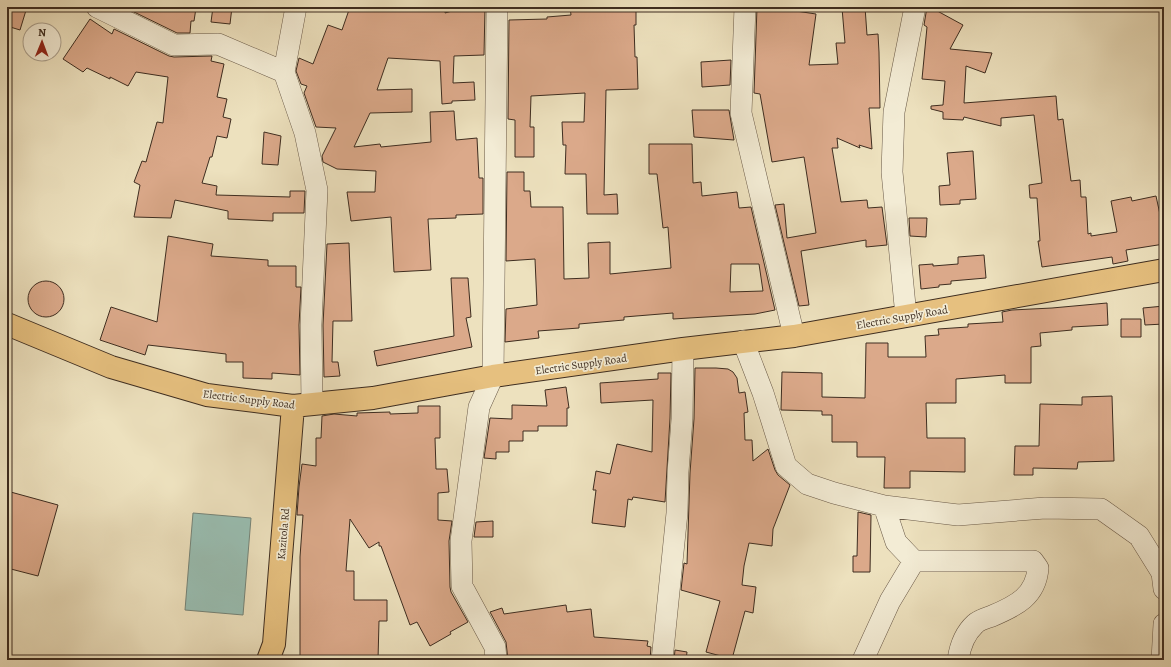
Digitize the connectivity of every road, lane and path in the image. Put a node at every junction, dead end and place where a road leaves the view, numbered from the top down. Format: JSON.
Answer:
{"nodes":[{"id":1,"x":97,"y":7,"type":"edge"},
{"id":2,"x":296,"y":7,"type":"edge"},
{"id":3,"x":497,"y":7,"type":"edge"},
{"id":4,"x":745,"y":7,"type":"edge"},
{"id":5,"x":915,"y":7,"type":"edge"},
{"id":6,"x":284,"y":72,"type":"junction"},
{"id":7,"x":1164,"y":270,"type":"edge"},
{"id":8,"x":906,"y":316,"type":"junction"},
{"id":9,"x":7,"y":324,"type":"edge"},
{"id":10,"x":794,"y":336,"type":"junction"},
{"id":11,"x":743,"y":341,"type":"junction"},
{"id":12,"x":683,"y":349,"type":"junction"},
{"id":13,"x":493,"y":376,"type":"junction"},
{"id":14,"x":303,"y":405,"type":"junction"},
{"id":15,"x":884,"y":506,"type":"junction"},
{"id":16,"x":914,"y":561,"type":"junction"},
{"id":17,"x":1164,"y":589,"type":"edge"},
{"id":18,"x":1164,"y":624,"type":"edge"},
{"id":19,"x":268,"y":660,"type":"edge"},
{"id":20,"x":496,"y":660,"type":"edge"},
{"id":21,"x":662,"y":660,"type":"edge"},
{"id":22,"x":863,"y":660,"type":"edge"},
{"id":23,"x":958,"y":660,"type":"edge"},
{"id":24,"x":1162,"y":660,"type":"edge"}],
"edges":[{"from":1,"to":6,"type":"street"},
{"from":2,"to":6,"type":"street"},
{"from":3,"to":13,"type":"street"},
{"from":4,"to":10,"type":"street"},
{"from":5,"to":8,"type":"street"},
{"from":6,"to":14,"type":"street"},
{"from":7,"to":8,"type":"main road","name":"Electric Supply Road"},
{"from":8,"to":10,"type":"main road","name":"Electric Supply Road"},
{"from":9,"to":14,"type":"main road","name":"Electric Supply Road"},
{"from":10,"to":11,"type":"main road","name":"Electric Supply Road"},
{"from":11,"to":12,"type":"main road","name":"Electric Supply Road"},
{"from":11,"to":15,"type":"street"},
{"from":12,"to":13,"type":"main road","name":"Electric Supply Road"},
{"from":12,"to":21,"type":"street"},
{"from":13,"to":14,"type":"main road","name":"Electric Supply Road"},
{"from":13,"to":20,"type":"street"},
{"from":14,"to":19,"type":"main road","name":"Kazitola Rd"},
{"from":15,"to":16,"type":"street"},
{"from":15,"to":17,"type":"street"},
{"from":16,"to":22,"type":"street"},
{"from":16,"to":23,"type":"street"},
{"from":18,"to":24,"type":"street"}]}
